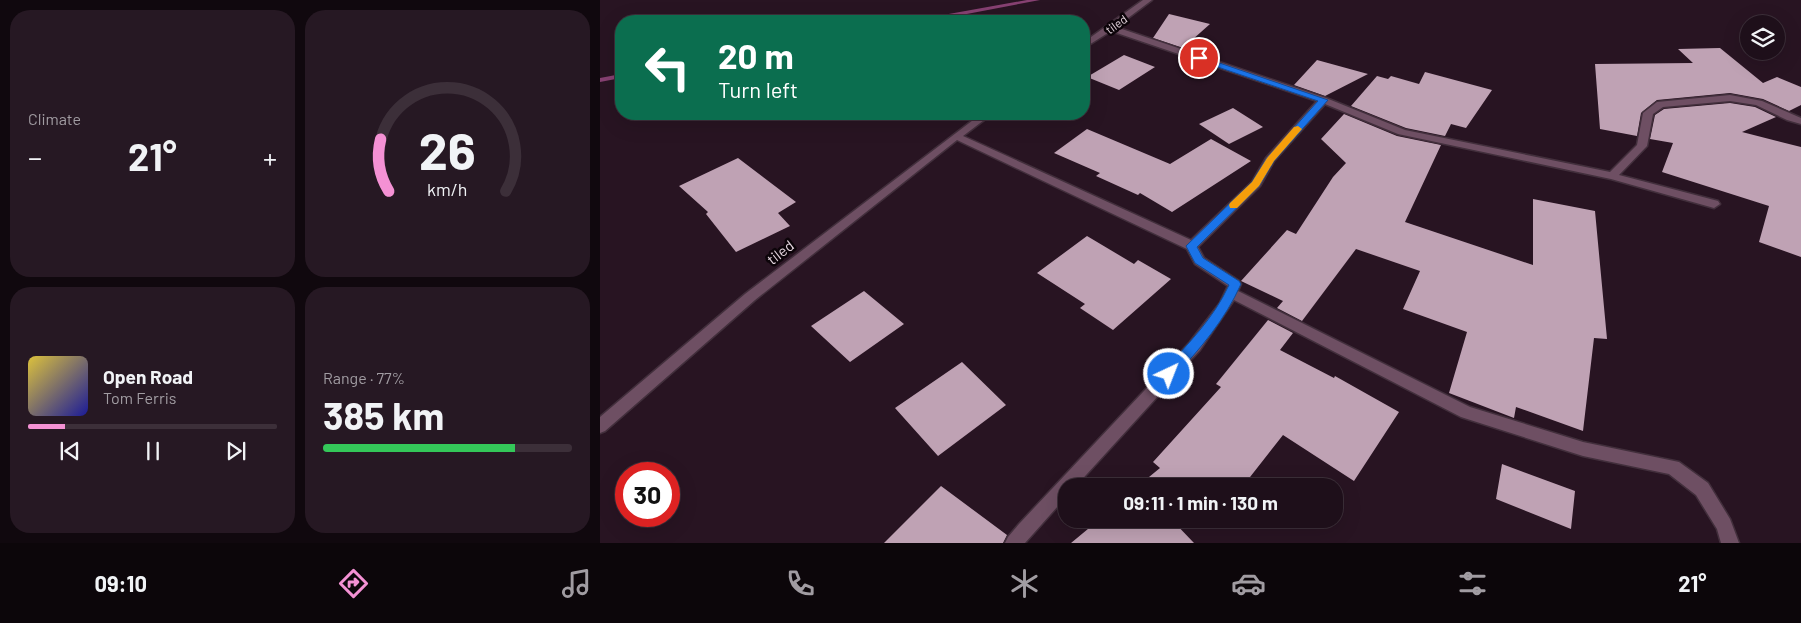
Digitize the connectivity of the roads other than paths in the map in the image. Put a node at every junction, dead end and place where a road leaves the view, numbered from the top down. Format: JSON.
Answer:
{"nodes":[{"id":1,"x":1148,"y":0,"type":"edge"},
{"id":2,"x":1111,"y":28,"type":"junction"},
{"id":3,"x":1090,"y":42,"type":"edge"},
{"id":4,"x":1323,"y":100,"type":"junction"},
{"id":5,"x":979,"y":120,"type":"edge"},
{"id":6,"x":1801,"y":121,"type":"edge"},
{"id":7,"x":956,"y":136,"type":"junction"},
{"id":8,"x":1612,"y":176,"type":"junction"},
{"id":9,"x":1714,"y":204,"type":"dead end"},
{"id":10,"x":1192,"y":246,"type":"junction"},
{"id":11,"x":1231,"y":293,"type":"junction"},
{"id":12,"x":600,"y":426,"type":"edge"},
{"id":13,"x":1014,"y":543,"type":"edge"},
{"id":14,"x":1730,"y":543,"type":"edge"}],
"edges":[{"from":1,"to":2,"type":"street","name":"tiled"},
{"from":2,"to":3,"type":"street","name":"tiled"},
{"from":2,"to":4,"type":"street"},
{"from":4,"to":8,"type":"street"},
{"from":4,"to":10,"type":"street"},
{"from":5,"to":7,"type":"street","name":"tiled"},
{"from":6,"to":8,"type":"street"},
{"from":7,"to":10,"type":"street"},
{"from":7,"to":12,"type":"street","name":"tiled"},
{"from":8,"to":9,"type":"street"},
{"from":10,"to":11,"type":"street"},
{"from":11,"to":13,"type":"street"},
{"from":11,"to":14,"type":"street"}]}
